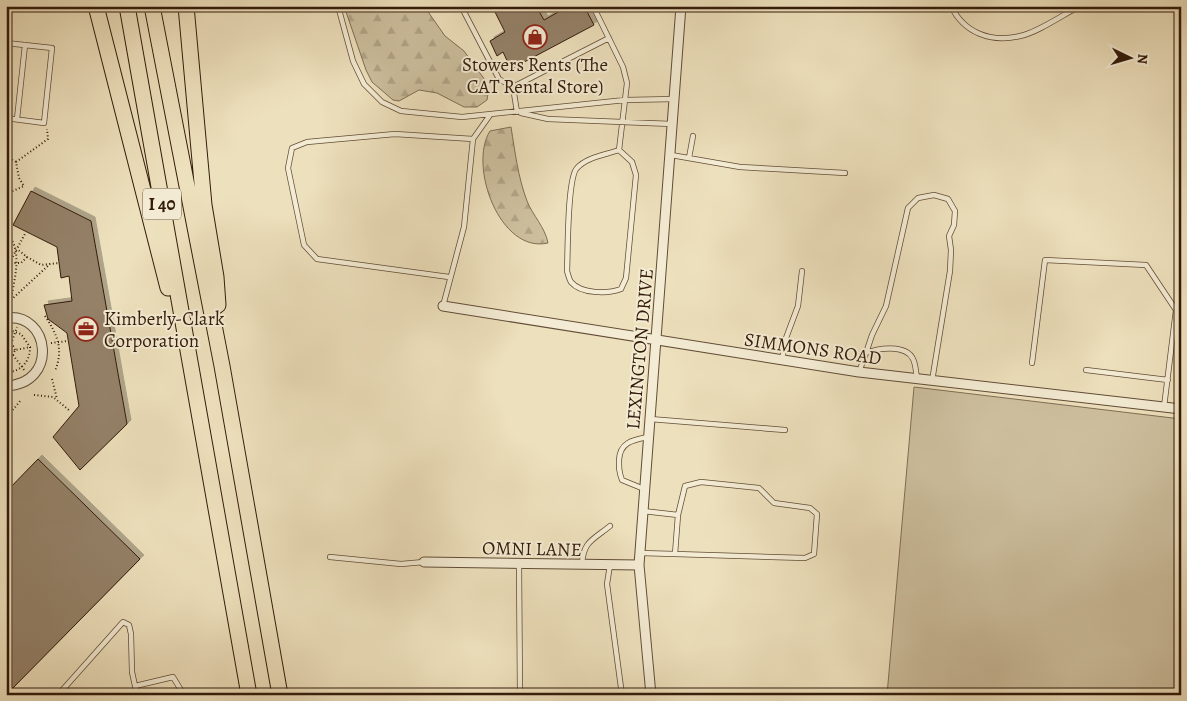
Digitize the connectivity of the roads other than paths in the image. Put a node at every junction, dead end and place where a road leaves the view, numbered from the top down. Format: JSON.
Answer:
{"nodes":[{"id":1,"x":96,"y":6,"type":"edge"},
{"id":2,"x":127,"y":6,"type":"edge"},
{"id":3,"x":152,"y":6,"type":"edge"},
{"id":4,"x":186,"y":6,"type":"edge"},
{"id":5,"x":338,"y":6,"type":"edge"},
{"id":6,"x":461,"y":6,"type":"edge"},
{"id":7,"x":593,"y":6,"type":"edge"},
{"id":8,"x":681,"y":6,"type":"edge"},
{"id":9,"x":951,"y":6,"type":"edge"},
{"id":10,"x":1080,"y":6,"type":"edge"},
{"id":11,"x":609,"y":38,"type":"junction"},
{"id":12,"x":6,"y":43,"type":"edge"},
{"id":13,"x":25,"y":45,"type":"junction"},
{"id":14,"x":513,"y":87,"type":"junction"},
{"id":15,"x":674,"y":99,"type":"junction"},
{"id":16,"x":625,"y":100,"type":"junction"},
{"id":17,"x":517,"y":112,"type":"junction"},
{"id":18,"x":490,"y":115,"type":"junction"},
{"id":19,"x":6,"y":118,"type":"edge"},
{"id":20,"x":17,"y":119,"type":"junction"},
{"id":21,"x":623,"y":123,"type":"junction"},
{"id":22,"x":673,"y":124,"type":"junction"},
{"id":23,"x":693,"y":136,"type":"dead end"},
{"id":24,"x":473,"y":139,"type":"junction"},
{"id":25,"x":619,"y":150,"type":"junction"},
{"id":26,"x":671,"y":155,"type":"junction"},
{"id":27,"x":689,"y":158,"type":"junction"},
{"id":28,"x":845,"y":173,"type":"dead end"},
{"id":29,"x":802,"y":271,"type":"dead end"},
{"id":30,"x":449,"y":277,"type":"junction"},
{"id":31,"x":443,"y":306,"type":"joint"},
{"id":32,"x":6,"y":318,"type":"edge"},
{"id":33,"x":658,"y":342,"type":"junction"},
{"id":34,"x":866,"y":353,"type":"junction"},
{"id":35,"x":782,"y":360,"type":"junction"},
{"id":36,"x":1032,"y":363,"type":"dead end"},
{"id":37,"x":222,"y":366,"type":"junction"},
{"id":38,"x":1086,"y":370,"type":"dead end"},
{"id":39,"x":859,"y":372,"type":"junction"},
{"id":40,"x":917,"y":379,"type":"junction"},
{"id":41,"x":1168,"y":380,"type":"junction"},
{"id":42,"x":932,"y":381,"type":"junction"},
{"id":43,"x":6,"y":386,"type":"edge"},
{"id":44,"x":196,"y":401,"type":"junction"},
{"id":45,"x":1164,"y":407,"type":"junction"},
{"id":46,"x":1181,"y":409,"type":"edge"},
{"id":47,"x":649,"y":419,"type":"junction"},
{"id":48,"x":786,"y":430,"type":"dead end"},
{"id":49,"x":648,"y":437,"type":"junction"},
{"id":50,"x":644,"y":489,"type":"junction"},
{"id":51,"x":643,"y":511,"type":"junction"},
{"id":52,"x":678,"y":515,"type":"junction"},
{"id":53,"x":610,"y":526,"type":"dead end"},
{"id":54,"x":640,"y":553,"type":"junction"},
{"id":55,"x":675,"y":554,"type":"junction"},
{"id":56,"x":330,"y":557,"type":"dead end"},
{"id":57,"x":424,"y":562,"type":"joint"},
{"id":58,"x":519,"y":564,"type":"junction"},
{"id":59,"x":582,"y":565,"type":"junction"},
{"id":60,"x":610,"y":565,"type":"junction"},
{"id":61,"x":639,"y":566,"type":"junction"},
{"id":62,"x":135,"y":686,"type":"junction"},
{"id":63,"x":58,"y":695,"type":"edge"},
{"id":64,"x":137,"y":695,"type":"edge"},
{"id":65,"x":184,"y":695,"type":"edge"},
{"id":66,"x":249,"y":695,"type":"edge"},
{"id":67,"x":280,"y":695,"type":"edge"},
{"id":68,"x":520,"y":695,"type":"edge"},
{"id":69,"x":622,"y":695,"type":"edge"},
{"id":70,"x":651,"y":695,"type":"edge"}],
"edges":[{"from":1,"to":44,"type":"highway"},
{"from":2,"to":44,"type":"highway","number":"I 40"},
{"from":3,"to":37,"type":"highway","number":"I 40"},
{"from":4,"to":37,"type":"highway"},
{"from":5,"to":18,"type":"lane"},
{"from":6,"to":14,"type":"lane"},
{"from":7,"to":11,"type":"lane"},
{"from":8,"to":15,"type":"street","name":"LEXINGTON DRIVE"},
{"from":9,"to":10,"type":"lane"},
{"from":11,"to":14,"type":"lane"},
{"from":11,"to":16,"type":"lane"},
{"from":12,"to":13,"type":"lane"},
{"from":13,"to":20,"type":"lane"},
{"from":13,"to":20,"type":"lane"},
{"from":14,"to":17,"type":"lane"},
{"from":15,"to":16,"type":"lane"},
{"from":15,"to":22,"type":"street","name":"LEXINGTON DRIVE"},
{"from":16,"to":17,"type":"lane"},
{"from":16,"to":21,"type":"lane"},
{"from":17,"to":18,"type":"lane"},
{"from":17,"to":21,"type":"lane"},
{"from":18,"to":24,"type":"lane"},
{"from":19,"to":20,"type":"lane"},
{"from":21,"to":22,"type":"lane"},
{"from":21,"to":25,"type":"lane"},
{"from":22,"to":26,"type":"street","name":"LEXINGTON DRIVE"},
{"from":23,"to":27,"type":"lane"},
{"from":24,"to":30,"type":"lane"},
{"from":24,"to":30,"type":"lane"},
{"from":25,"to":25,"type":"lane"},
{"from":26,"to":27,"type":"lane"},
{"from":26,"to":33,"type":"street","name":"LEXINGTON DRIVE"},
{"from":27,"to":28,"type":"lane"},
{"from":29,"to":35,"type":"lane"},
{"from":30,"to":31,"type":"lane"},
{"from":31,"to":33,"type":"street","name":"SIMMONS ROAD"},
{"from":32,"to":43,"type":"street"},
{"from":33,"to":35,"type":"street","name":"SIMMONS ROAD"},
{"from":33,"to":47,"type":"street","name":"LEXINGTON DRIVE"},
{"from":34,"to":39,"type":"lane"},
{"from":34,"to":40,"type":"lane"},
{"from":34,"to":42,"type":"lane"},
{"from":35,"to":39,"type":"street","name":"SIMMONS ROAD"},
{"from":36,"to":41,"type":"lane"},
{"from":37,"to":67,"type":"highway","number":"I 40"},
{"from":38,"to":41,"type":"lane"},
{"from":39,"to":40,"type":"street","name":"SIMMONS ROAD"},
{"from":40,"to":42,"type":"street","name":"SIMMONS ROAD"},
{"from":41,"to":45,"type":"lane"},
{"from":42,"to":45,"type":"street","name":"SIMMONS ROAD"},
{"from":44,"to":66,"type":"highway","number":"I 40"},
{"from":45,"to":46,"type":"street","name":"SIMMONS ROAD"},
{"from":47,"to":48,"type":"lane"},
{"from":47,"to":49,"type":"street","name":"LEXINGTON DRIVE"},
{"from":49,"to":50,"type":"street","name":"LEXINGTON DRIVE"},
{"from":49,"to":50,"type":"lane"},
{"from":50,"to":51,"type":"street","name":"LEXINGTON DRIVE"},
{"from":51,"to":52,"type":"lane"},
{"from":51,"to":54,"type":"street","name":"LEXINGTON DRIVE"},
{"from":52,"to":55,"type":"lane"},
{"from":52,"to":55,"type":"lane"},
{"from":53,"to":59,"type":"lane"},
{"from":54,"to":55,"type":"lane"},
{"from":54,"to":61,"type":"street","name":"LEXINGTON DRIVE"},
{"from":56,"to":57,"type":"lane"},
{"from":57,"to":58,"type":"street","name":"OMNI LANE"},
{"from":58,"to":59,"type":"street","name":"OMNI LANE"},
{"from":58,"to":68,"type":"lane"},
{"from":59,"to":60,"type":"street","name":"OMNI LANE"},
{"from":60,"to":61,"type":"street","name":"OMNI LANE"},
{"from":60,"to":69,"type":"lane"},
{"from":61,"to":70,"type":"street","name":"LEXINGTON DRIVE"},
{"from":62,"to":63,"type":"lane"},
{"from":62,"to":64,"type":"lane"},
{"from":62,"to":65,"type":"lane"}]}
